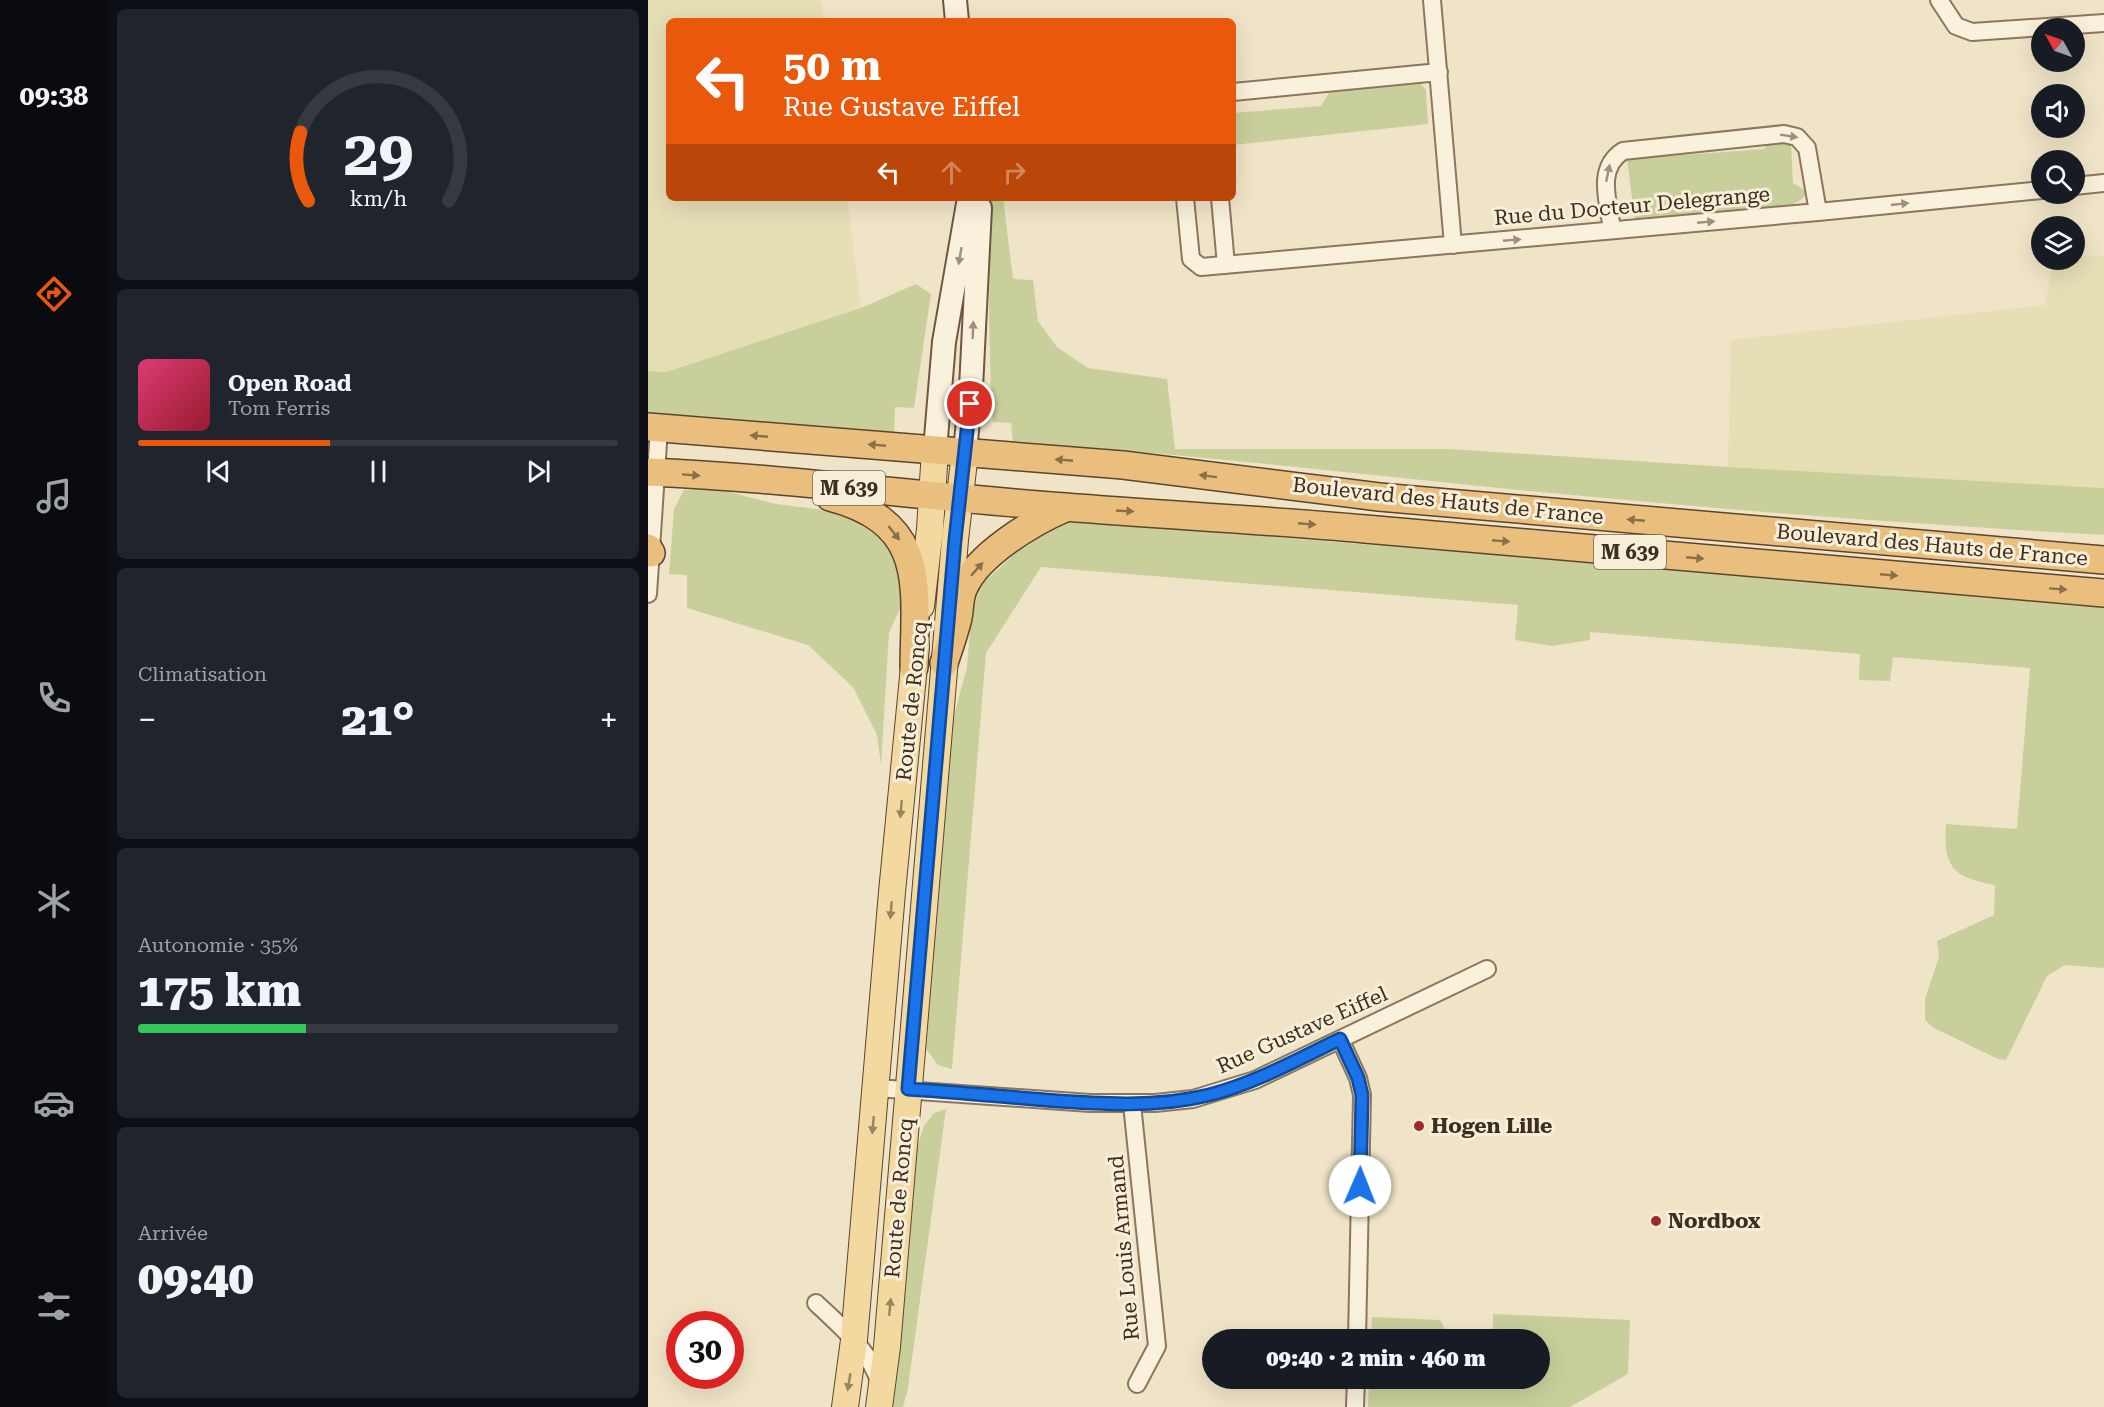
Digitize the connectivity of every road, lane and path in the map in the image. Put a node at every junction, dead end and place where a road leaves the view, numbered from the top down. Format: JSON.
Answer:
{"nodes":[{"id":1,"x":955,"y":0,"type":"edge"},
{"id":2,"x":970,"y":0,"type":"edge"},
{"id":3,"x":1432,"y":0,"type":"edge"},
{"id":4,"x":1939,"y":0,"type":"edge"},
{"id":5,"x":957,"y":18,"type":"edge"},
{"id":6,"x":972,"y":18,"type":"edge"},
{"id":7,"x":2104,"y":23,"type":"edge"},
{"id":8,"x":1439,"y":72,"type":"junction"},
{"id":9,"x":1236,"y":92,"type":"edge"},
{"id":10,"x":2104,"y":183,"type":"edge"},
{"id":11,"x":2085,"y":185,"type":"edge"},
{"id":12,"x":2031,"y":191,"type":"edge"},
{"id":13,"x":968,"y":201,"type":"edge"},
{"id":14,"x":981,"y":201,"type":"edge"},
{"id":15,"x":1185,"y":201,"type":"edge"},
{"id":16,"x":1220,"y":201,"type":"edge"},
{"id":17,"x":1818,"y":212,"type":"junction"},
{"id":18,"x":1612,"y":230,"type":"junction"},
{"id":19,"x":1453,"y":245,"type":"junction"},
{"id":20,"x":1227,"y":265,"type":"junction"},
{"id":21,"x":653,"y":427,"type":"edge"},
{"id":22,"x":935,"y":450,"type":"junction"},
{"id":23,"x":965,"y":452,"type":"junction"},
{"id":24,"x":652,"y":472,"type":"edge"},
{"id":25,"x":765,"y":479,"type":"junction"},
{"id":26,"x":946,"y":490,"type":"junction"},
{"id":27,"x":1067,"y":508,"type":"junction"},
{"id":28,"x":649,"y":551,"type":"edge"},
{"id":29,"x":2104,"y":560,"type":"edge"},
{"id":30,"x":2104,"y":593,"type":"edge"},
{"id":31,"x":648,"y":594,"type":"edge"},
{"id":32,"x":944,"y":663,"type":"junction"},
{"id":33,"x":914,"y":667,"type":"junction"},
{"id":34,"x":1486,"y":969,"type":"dead end"},
{"id":35,"x":1340,"y":1039,"type":"junction"},
{"id":36,"x":876,"y":1088,"type":"junction"},
{"id":37,"x":908,"y":1089,"type":"junction"},
{"id":38,"x":1132,"y":1104,"type":"junction"},
{"id":39,"x":816,"y":1303,"type":"dead end"},
{"id":40,"x":1357,"y":1329,"type":"edge"},
{"id":41,"x":854,"y":1340,"type":"junction"},
{"id":42,"x":1137,"y":1384,"type":"dead end"},
{"id":43,"x":1356,"y":1389,"type":"edge"},
{"id":44,"x":880,"y":1399,"type":"edge"},
{"id":45,"x":845,"y":1407,"type":"edge"},
{"id":46,"x":1355,"y":1407,"type":"edge"}],
"edges":[{"from":1,"to":5,"type":"main road"},
{"from":2,"to":6,"type":"main road"},
{"from":3,"to":8,"type":"street"},
{"from":4,"to":7,"type":"street"},
{"from":8,"to":9,"type":"street"},
{"from":8,"to":19,"type":"street"},
{"from":10,"to":11,"type":"street"},
{"from":17,"to":12,"type":"street","name":"Rue du Docteur Delegrange","one_way":true},
{"from":13,"to":22,"type":"main road","name":"Route de Roncq","one_way":true},
{"from":23,"to":14,"type":"main road","name":"Route de Roncq","one_way":true},
{"from":15,"to":20,"type":"street","name":"Rue du Docteur Delegrange"},
{"from":16,"to":20,"type":"street"},
{"from":18,"to":17,"type":"street","name":"Rue du Docteur Delegrange","one_way":true},
{"from":18,"to":17,"type":"street","one_way":true},
{"from":19,"to":18,"type":"street","name":"Rue du Docteur Delegrange","one_way":true},
{"from":19,"to":20,"type":"street","name":"Rue du Docteur Delegrange"},
{"from":22,"to":21,"type":"highway","name":"Boulevard des Hauts de France","number":"M 639","one_way":true},
{"from":21,"to":24,"type":"street"},
{"from":22,"to":23,"type":"highway","name":"Boulevard des Hauts de France","number":"M 639"},
{"from":22,"to":26,"type":"main road","name":"Route de Roncq"},
{"from":23,"to":26,"type":"main road","name":"Route de Roncq"},
{"from":29,"to":23,"type":"highway","name":"Boulevard des Hauts de France","number":"M 639","one_way":true},
{"from":24,"to":25,"type":"highway","name":"Boulevard des Hauts de France","number":"M 639","one_way":true},
{"from":24,"to":28,"type":"street"},
{"from":25,"to":26,"type":"highway","name":"Boulevard des Hauts de France","number":"M 639"},
{"from":25,"to":33,"type":"highway","one_way":true},
{"from":26,"to":27,"type":"highway","name":"Boulevard des Hauts de France","number":"M 639"},
{"from":26,"to":32,"type":"main road","name":"Route de Roncq"},
{"from":26,"to":33,"type":"main road","name":"Route de Roncq"},
{"from":27,"to":30,"type":"highway","name":"Boulevard des Hauts de France","number":"M 639","one_way":true},
{"from":32,"to":27,"type":"highway","one_way":true},
{"from":28,"to":31,"type":"street"},
{"from":32,"to":37,"type":"main road","name":"Route de Roncq"},
{"from":33,"to":36,"type":"main road","name":"Route de Roncq","one_way":true},
{"from":34,"to":35,"type":"street","name":"Rue Gustave Eiffel"},
{"from":35,"to":38,"type":"street","name":"Rue Gustave Eiffel"},
{"from":35,"to":40,"type":"street"},
{"from":36,"to":37,"type":"street","name":"Rue Gustave Eiffel"},
{"from":36,"to":41,"type":"main road","name":"Route de Roncq","one_way":true},
{"from":37,"to":38,"type":"street","name":"Rue Gustave Eiffel"},
{"from":44,"to":37,"type":"main road","name":"Route de Roncq","one_way":true},
{"from":38,"to":42,"type":"street","name":"Rue Louis Armand"},
{"from":39,"to":41,"type":"street"},
{"from":41,"to":44,"type":"street"},
{"from":41,"to":45,"type":"main road","name":"Route de Roncq","one_way":true},
{"from":43,"to":46,"type":"street"}]}
